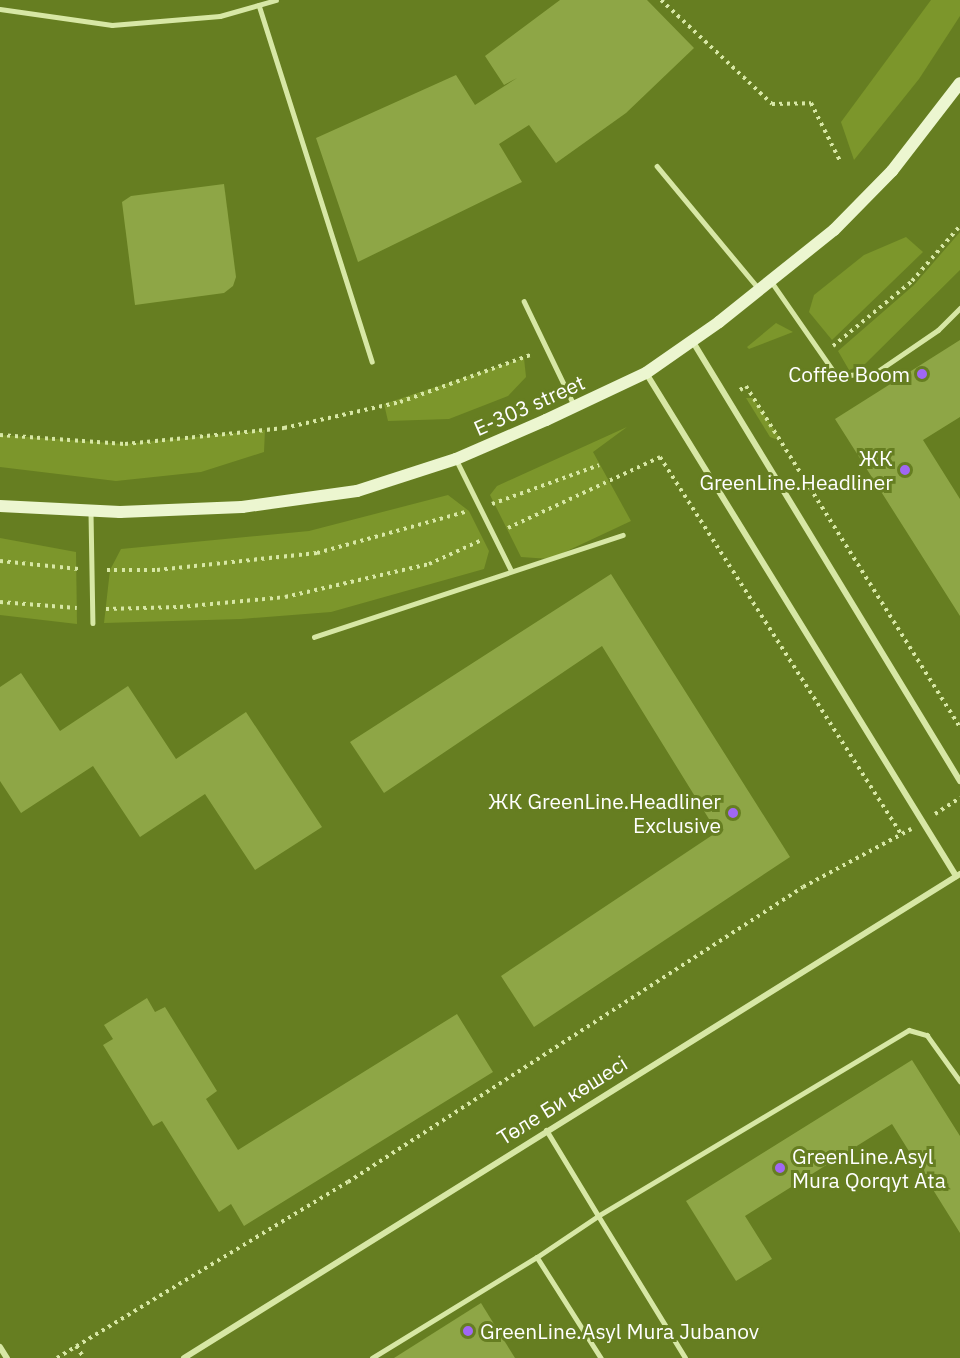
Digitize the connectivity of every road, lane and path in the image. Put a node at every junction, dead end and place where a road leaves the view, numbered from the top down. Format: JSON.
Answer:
{"nodes":[{"id":1,"x":276,"y":0,"type":"edge"},
{"id":2,"x":661,"y":0,"type":"edge"},
{"id":3,"x":259,"y":5,"type":"junction"},
{"id":4,"x":0,"y":9,"type":"edge"},
{"id":5,"x":960,"y":83,"type":"edge"},
{"id":6,"x":840,"y":161,"type":"dead end"},
{"id":7,"x":657,"y":166,"type":"dead end"},
{"id":8,"x":960,"y":226,"type":"edge"},
{"id":9,"x":771,"y":281,"type":"junction"},
{"id":10,"x":759,"y":290,"type":"junction"},
{"id":11,"x":524,"y":301,"type":"dead end"},
{"id":12,"x":960,"y":308,"type":"edge"},
{"id":13,"x":693,"y":342,"type":"junction"},
{"id":14,"x":546,"y":348,"type":"junction"},
{"id":15,"x":821,"y":356,"type":"junction"},
{"id":16,"x":372,"y":362,"type":"dead end"},
{"id":17,"x":646,"y":373,"type":"junction"},
{"id":18,"x":737,"y":392,"type":"dead end"},
{"id":19,"x":575,"y":407,"type":"junction"},
{"id":20,"x":0,"y":435,"type":"edge"},
{"id":21,"x":456,"y":459,"type":"junction"},
{"id":22,"x":599,"y":465,"type":"dead end"},
{"id":23,"x":0,"y":506,"type":"edge"},
{"id":24,"x":480,"y":507,"type":"junction"},
{"id":25,"x":91,"y":510,"type":"junction"},
{"id":26,"x":494,"y":535,"type":"junction"},
{"id":27,"x":622,"y":536,"type":"dead end"},
{"id":28,"x":0,"y":561,"type":"edge"},
{"id":29,"x":92,"y":570,"type":"junction"},
{"id":30,"x":511,"y":570,"type":"junction"},
{"id":31,"x":0,"y":602,"type":"edge"},
{"id":32,"x":92,"y":609,"type":"junction"},
{"id":33,"x":93,"y":623,"type":"dead end"},
{"id":34,"x":314,"y":638,"type":"dead end"},
{"id":35,"x":960,"y":727,"type":"edge"},
{"id":36,"x":960,"y":781,"type":"edge"},
{"id":37,"x":902,"y":835,"type":"dead end"},
{"id":38,"x":888,"y":844,"type":"dead end"},
{"id":39,"x":958,"y":875,"type":"edge"},
{"id":40,"x":960,"y":1081,"type":"edge"},
{"id":41,"x":546,"y":1129,"type":"junction"},
{"id":42,"x":598,"y":1216,"type":"junction"},
{"id":43,"x":537,"y":1257,"type":"junction"},
{"id":44,"x":76,"y":1346,"type":"junction"},
{"id":45,"x":0,"y":1347,"type":"edge"},
{"id":46,"x":7,"y":1358,"type":"edge"},
{"id":47,"x":57,"y":1358,"type":"edge"},
{"id":48,"x":84,"y":1358,"type":"edge"},
{"id":49,"x":184,"y":1358,"type":"edge"},
{"id":50,"x":372,"y":1358,"type":"edge"},
{"id":51,"x":601,"y":1358,"type":"edge"},
{"id":52,"x":685,"y":1358,"type":"edge"}],
"edges":[{"from":1,"to":3,"type":"lane"},
{"from":2,"to":6,"type":"path"},
{"from":3,"to":4,"type":"lane"},
{"from":3,"to":16,"type":"lane"},
{"from":5,"to":9,"type":"street","name":"E-303 street"},
{"from":7,"to":10,"type":"lane"},
{"from":8,"to":15,"type":"path"},
{"from":9,"to":10,"type":"street","name":"E-303 street"},
{"from":9,"to":15,"type":"lane"},
{"from":10,"to":13,"type":"street","name":"E-303 street"},
{"from":11,"to":14,"type":"lane"},
{"from":12,"to":15,"type":"lane"},
{"from":13,"to":17,"type":"street","name":"E-303 street"},
{"from":13,"to":36,"type":"street"},
{"from":14,"to":19,"type":"lane"},
{"from":14,"to":20,"type":"path"},
{"from":17,"to":19,"type":"street","name":"E-303 street"},
{"from":17,"to":39,"type":"street"},
{"from":18,"to":35,"type":"path"},
{"from":19,"to":21,"type":"street","name":"E-303 street"},
{"from":21,"to":24,"type":"lane"},
{"from":21,"to":25,"type":"street","name":"E-303 street"},
{"from":22,"to":24,"type":"path"},
{"from":23,"to":25,"type":"street","name":"E-303 street"},
{"from":24,"to":26,"type":"lane"},
{"from":24,"to":29,"type":"path"},
{"from":25,"to":29,"type":"lane"},
{"from":26,"to":30,"type":"lane"},
{"from":26,"to":32,"type":"path"},
{"from":26,"to":37,"type":"path"},
{"from":27,"to":30,"type":"lane"},
{"from":28,"to":29,"type":"path"},
{"from":29,"to":32,"type":"lane"},
{"from":30,"to":34,"type":"lane"},
{"from":31,"to":32,"type":"path"},
{"from":32,"to":33,"type":"lane"},
{"from":38,"to":44,"type":"path"},
{"from":39,"to":41,"type":"street","name":"Төле Би көшесі"},
{"from":40,"to":42,"type":"lane"},
{"from":41,"to":42,"type":"lane"},
{"from":41,"to":49,"type":"street","name":"Төле Би көшесі"},
{"from":42,"to":43,"type":"lane"},
{"from":42,"to":52,"type":"lane"},
{"from":43,"to":50,"type":"lane"},
{"from":43,"to":51,"type":"lane"},
{"from":44,"to":47,"type":"path"},
{"from":44,"to":48,"type":"path"},
{"from":45,"to":46,"type":"street"}]}
